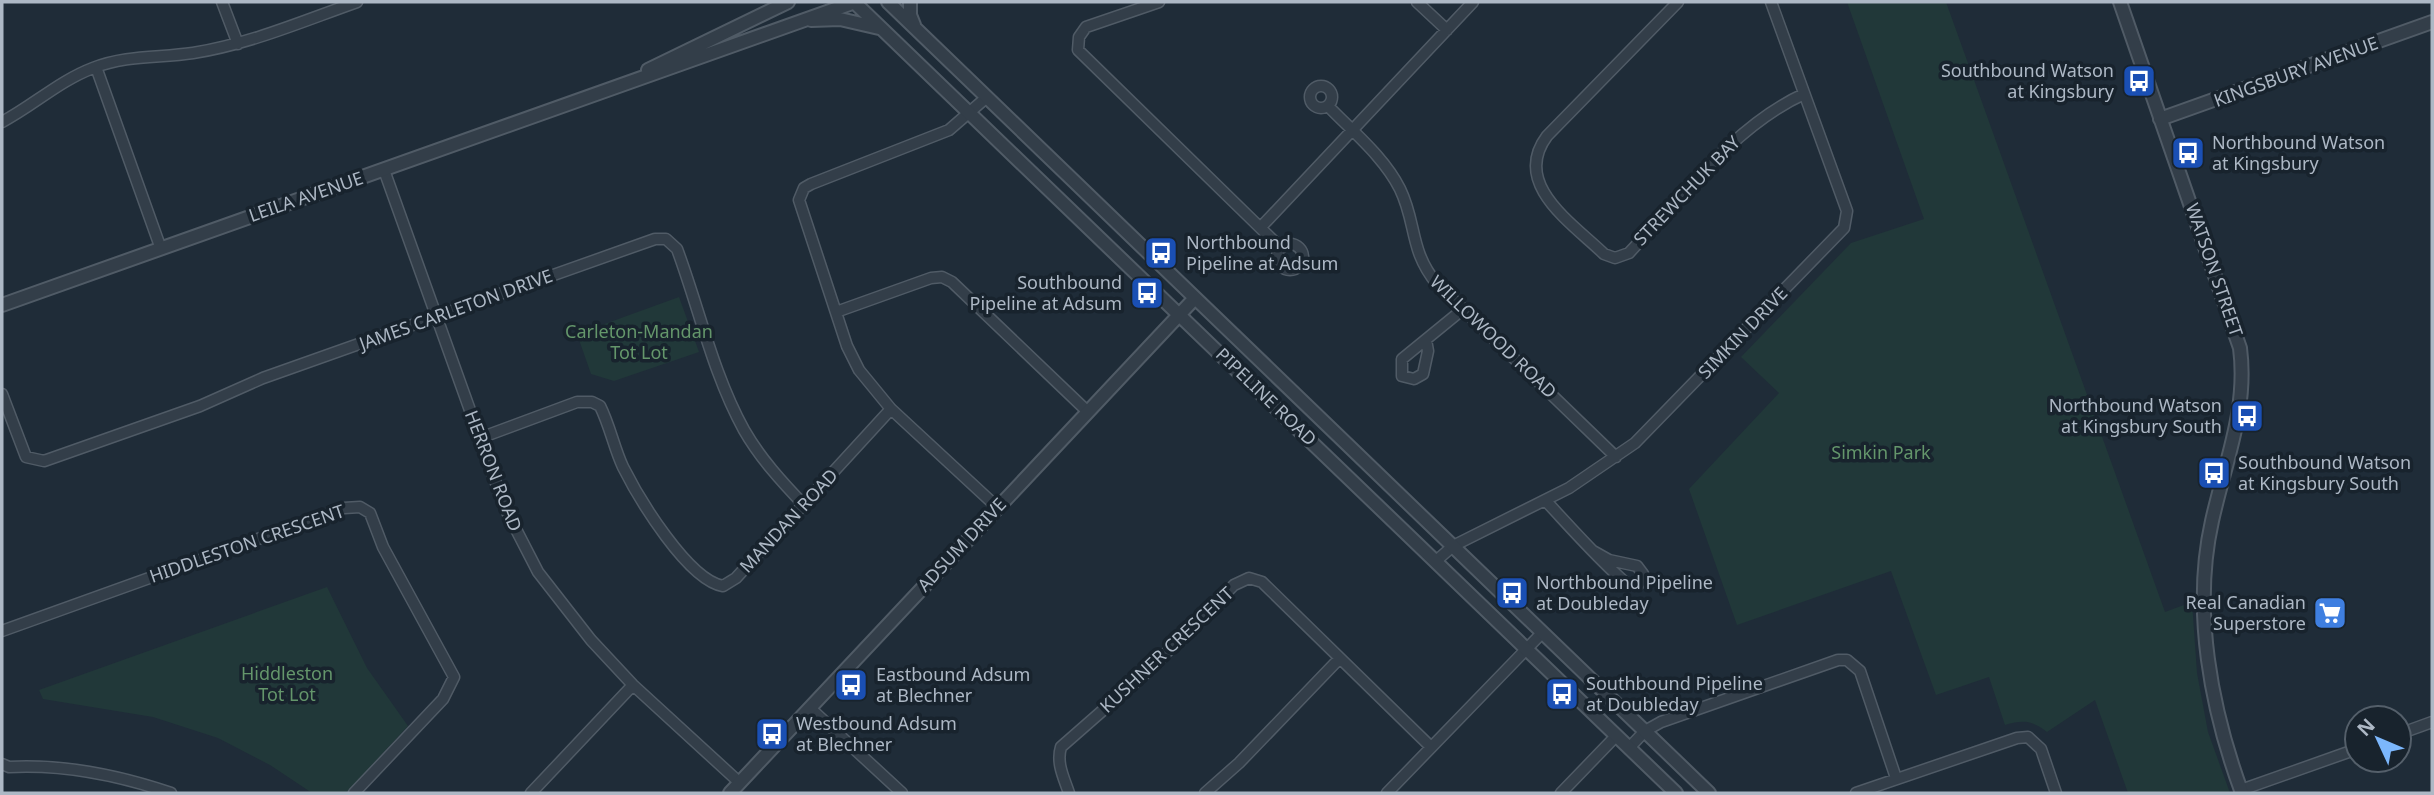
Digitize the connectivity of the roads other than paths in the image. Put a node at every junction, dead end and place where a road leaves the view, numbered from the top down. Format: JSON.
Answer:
{"nodes":[{"id":1,"x":222,"y":2,"type":"edge"},
{"id":2,"x":356,"y":2,"type":"edge"},
{"id":3,"x":788,"y":2,"type":"edge"},
{"id":4,"x":854,"y":2,"type":"edge"},
{"id":5,"x":888,"y":2,"type":"edge"},
{"id":6,"x":910,"y":2,"type":"edge"},
{"id":7,"x":1159,"y":2,"type":"edge"},
{"id":8,"x":1417,"y":2,"type":"edge"},
{"id":9,"x":1473,"y":2,"type":"edge"},
{"id":10,"x":1678,"y":2,"type":"edge"},
{"id":11,"x":1771,"y":2,"type":"edge"},
{"id":12,"x":2120,"y":2,"type":"edge"},
{"id":13,"x":805,"y":20,"type":"junction"},
{"id":14,"x":2432,"y":22,"type":"edge"},
{"id":15,"x":916,"y":28,"type":"junction"},
{"id":16,"x":883,"y":29,"type":"junction"},
{"id":17,"x":1447,"y":30,"type":"junction"},
{"id":18,"x":237,"y":44,"type":"junction"},
{"id":19,"x":96,"y":67,"type":"junction"},
{"id":20,"x":611,"y":90,"type":"junction"},
{"id":21,"x":1804,"y":94,"type":"junction"},
{"id":22,"x":987,"y":97,"type":"junction"},
{"id":23,"x":1328,"y":106,"type":"dead end"},
{"id":24,"x":971,"y":113,"type":"junction"},
{"id":25,"x":2160,"y":119,"type":"junction"},
{"id":26,"x":2,"y":122,"type":"edge"},
{"id":27,"x":1352,"y":131,"type":"junction"},
{"id":28,"x":384,"y":170,"type":"junction"},
{"id":29,"x":1261,"y":227,"type":"junction"},
{"id":30,"x":1281,"y":248,"type":"dead end"},
{"id":31,"x":161,"y":249,"type":"junction"},
{"id":32,"x":1195,"y":298,"type":"junction"},
{"id":33,"x":2,"y":305,"type":"edge"},
{"id":34,"x":1462,"y":310,"type":"junction"},
{"id":35,"x":836,"y":312,"type":"junction"},
{"id":36,"x":1180,"y":313,"type":"junction"},
{"id":37,"x":435,"y":317,"type":"junction"},
{"id":38,"x":1426,"y":340,"type":"dead end"},
{"id":39,"x":2,"y":394,"type":"edge"},
{"id":40,"x":891,"y":409,"type":"junction"},
{"id":41,"x":1088,"y":412,"type":"junction"},
{"id":42,"x":480,"y":438,"type":"junction"},
{"id":43,"x":1616,"y":457,"type":"junction"},
{"id":44,"x":1545,"y":500,"type":"junction"},
{"id":45,"x":804,"y":505,"type":"junction"},
{"id":46,"x":998,"y":508,"type":"junction"},
{"id":47,"x":1453,"y":546,"type":"junction"},
{"id":48,"x":1593,"y":551,"type":"junction"},
{"id":49,"x":1436,"y":561,"type":"junction"},
{"id":50,"x":2,"y":631,"type":"edge"},
{"id":51,"x":1542,"y":632,"type":"junction"},
{"id":52,"x":1527,"y":650,"type":"junction"},
{"id":53,"x":1339,"y":659,"type":"junction"},
{"id":54,"x":633,"y":685,"type":"junction"},
{"id":55,"x":810,"y":708,"type":"junction"},
{"id":56,"x":2432,"y":722,"type":"edge"},
{"id":57,"x":2413,"y":729,"type":"edge"},
{"id":58,"x":1645,"y":732,"type":"junction"},
{"id":59,"x":1616,"y":736,"type":"junction"},
{"id":60,"x":1431,"y":747,"type":"junction"},
{"id":61,"x":1629,"y":748,"type":"junction"},
{"id":62,"x":2343,"y":754,"type":"edge"},
{"id":63,"x":2,"y":764,"type":"edge"},
{"id":64,"x":1896,"y":778,"type":"junction"},
{"id":65,"x":740,"y":783,"type":"junction"},
{"id":66,"x":2242,"y":791,"type":"edge"},
{"id":67,"x":171,"y":793,"type":"edge"},
{"id":68,"x":354,"y":793,"type":"edge"},
{"id":69,"x":531,"y":793,"type":"edge"},
{"id":70,"x":730,"y":793,"type":"edge"},
{"id":71,"x":902,"y":793,"type":"edge"},
{"id":72,"x":1069,"y":793,"type":"edge"},
{"id":73,"x":1205,"y":793,"type":"edge"},
{"id":74,"x":1387,"y":793,"type":"edge"},
{"id":75,"x":1561,"y":793,"type":"edge"},
{"id":76,"x":1676,"y":793,"type":"edge"},
{"id":77,"x":1709,"y":793,"type":"edge"},
{"id":78,"x":1856,"y":793,"type":"edge"},
{"id":79,"x":2056,"y":793,"type":"edge"}],
"edges":[{"from":1,"to":18,"type":"street"},
{"from":2,"to":18,"type":"street"},
{"from":3,"to":20,"type":"street","name":"LEILA AVENUE"},
{"from":4,"to":13,"type":"street","name":"LEILA AVENUE"},
{"from":4,"to":16,"type":"street","name":"PIPELINE ROAD"},
{"from":5,"to":15,"type":"street","name":"PIPELINE ROAD"},
{"from":6,"to":15,"type":"street"},
{"from":7,"to":29,"type":"street"},
{"from":8,"to":17,"type":"street"},
{"from":9,"to":17,"type":"street"},
{"from":10,"to":21,"type":"street","name":"STREWCHUK BAY"},
{"from":11,"to":21,"type":"street","name":"SIMKIN DRIVE"},
{"from":12,"to":25,"type":"street","name":"WATSON STREET"},
{"from":13,"to":16,"type":"street"},
{"from":13,"to":20,"type":"street","name":"LEILA AVENUE"},
{"from":14,"to":25,"type":"street","name":"KINGSBURY AVENUE"},
{"from":15,"to":22,"type":"street","name":"PIPELINE ROAD"},
{"from":16,"to":24,"type":"street","name":"PIPELINE ROAD"},
{"from":17,"to":27,"type":"street"},
{"from":18,"to":19,"type":"street"},
{"from":19,"to":26,"type":"street"},
{"from":19,"to":31,"type":"street"},
{"from":20,"to":28,"type":"street","name":"LEILA AVENUE"},
{"from":21,"to":43,"type":"street","name":"SIMKIN DRIVE"},
{"from":22,"to":24,"type":"street"},
{"from":22,"to":32,"type":"street","name":"PIPELINE ROAD"},
{"from":23,"to":27,"type":"street","name":"WILLOWOOD ROAD"},
{"from":24,"to":35,"type":"street"},
{"from":24,"to":36,"type":"street","name":"PIPELINE ROAD"},
{"from":25,"to":66,"type":"street","name":"WATSON STREET"},
{"from":27,"to":29,"type":"street"},
{"from":27,"to":34,"type":"street","name":"WILLOWOOD ROAD"},
{"from":28,"to":31,"type":"street","name":"LEILA AVENUE"},
{"from":28,"to":37,"type":"street","name":"HERRON ROAD"},
{"from":29,"to":30,"type":"street"},
{"from":31,"to":33,"type":"street","name":"LEILA AVENUE"},
{"from":32,"to":36,"type":"street","name":"ADSUM DRIVE"},
{"from":32,"to":47,"type":"street","name":"PIPELINE ROAD"},
{"from":34,"to":38,"type":"street"},
{"from":34,"to":43,"type":"street","name":"WILLOWOOD ROAD"},
{"from":35,"to":40,"type":"street"},
{"from":35,"to":41,"type":"street"},
{"from":36,"to":41,"type":"street","name":"ADSUM DRIVE"},
{"from":36,"to":49,"type":"street","name":"PIPELINE ROAD"},
{"from":37,"to":39,"type":"street","name":"JAMES CARLETON DRIVE"},
{"from":37,"to":42,"type":"street","name":"HERRON ROAD"},
{"from":37,"to":45,"type":"street","name":"JAMES CARLETON DRIVE"},
{"from":40,"to":45,"type":"street","name":"MANDAN ROAD"},
{"from":40,"to":46,"type":"street"},
{"from":41,"to":46,"type":"street","name":"ADSUM DRIVE"},
{"from":42,"to":45,"type":"street","name":"MANDAN ROAD"},
{"from":42,"to":54,"type":"street","name":"HERRON ROAD"},
{"from":43,"to":44,"type":"street","name":"SIMKIN DRIVE"},
{"from":44,"to":47,"type":"street","name":"SIMKIN DRIVE"},
{"from":44,"to":48,"type":"street"},
{"from":46,"to":55,"type":"street","name":"ADSUM DRIVE"},
{"from":47,"to":49,"type":"street","name":"SIMKIN DRIVE"},
{"from":47,"to":51,"type":"street","name":"PIPELINE ROAD"},
{"from":48,"to":48,"type":"street"},
{"from":49,"to":52,"type":"street","name":"PIPELINE ROAD"},
{"from":50,"to":68,"type":"street","name":"HIDDLESTON CRESCENT"},
{"from":51,"to":52,"type":"street"},
{"from":51,"to":58,"type":"street","name":"PIPELINE ROAD"},
{"from":52,"to":59,"type":"street","name":"PIPELINE ROAD"},
{"from":52,"to":60,"type":"street"},
{"from":53,"to":60,"type":"street","name":"KUSHNER CRESCENT"},
{"from":53,"to":72,"type":"street","name":"KUSHNER CRESCENT"},
{"from":53,"to":73,"type":"street"},
{"from":54,"to":65,"type":"street","name":"HERRON ROAD"},
{"from":54,"to":69,"type":"street"},
{"from":55,"to":65,"type":"street","name":"ADSUM DRIVE"},
{"from":55,"to":71,"type":"street"},
{"from":56,"to":57,"type":"street"},
{"from":58,"to":61,"type":"street"},
{"from":58,"to":64,"type":"street"},
{"from":58,"to":77,"type":"street","name":"PIPELINE ROAD"},
{"from":59,"to":61,"type":"street","name":"PIPELINE ROAD"},
{"from":59,"to":75,"type":"street"},
{"from":60,"to":74,"type":"street"},
{"from":61,"to":76,"type":"street","name":"PIPELINE ROAD"},
{"from":62,"to":66,"type":"street"},
{"from":63,"to":67,"type":"street"},
{"from":64,"to":78,"type":"street"},
{"from":64,"to":79,"type":"street"},
{"from":65,"to":70,"type":"street","name":"ADSUM DRIVE"}]}
